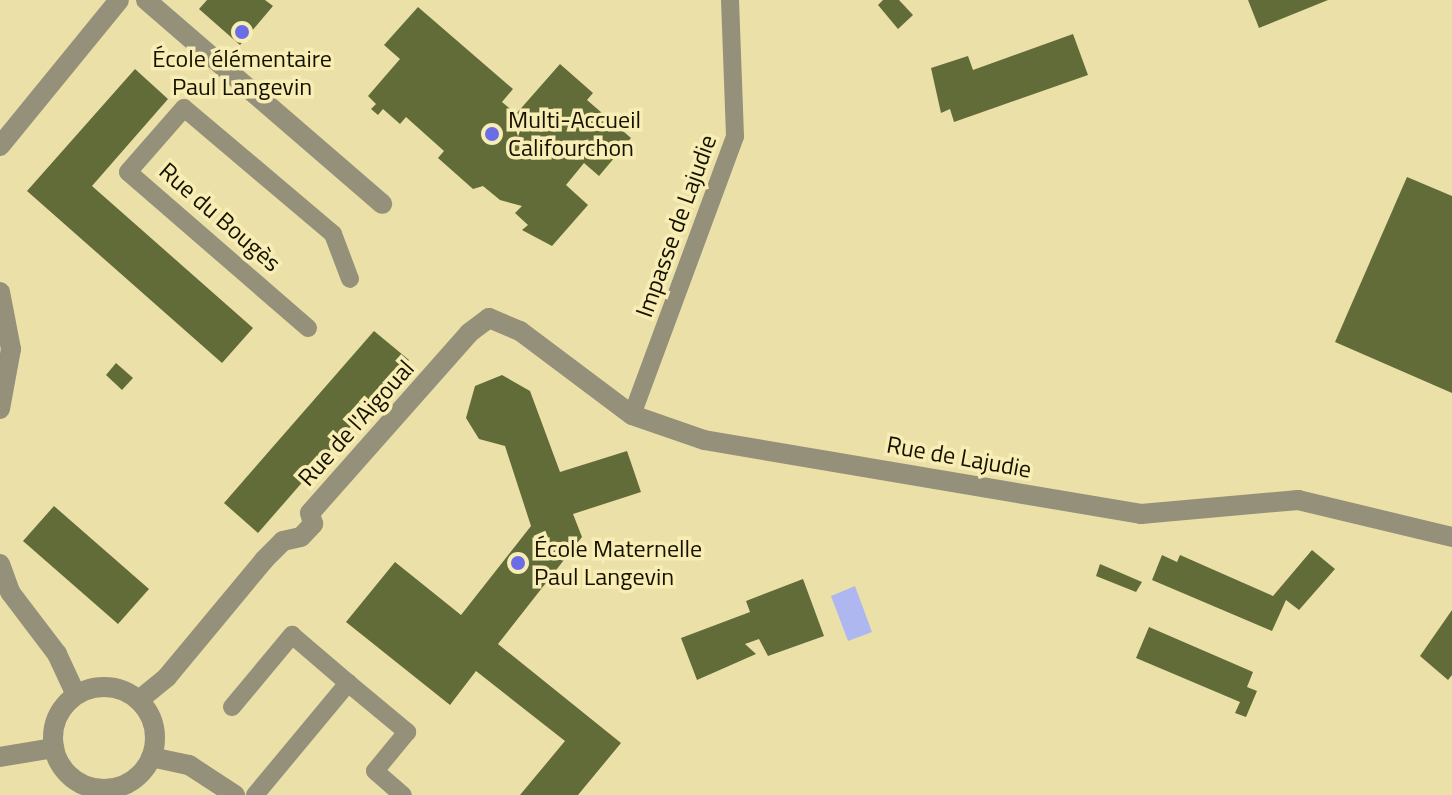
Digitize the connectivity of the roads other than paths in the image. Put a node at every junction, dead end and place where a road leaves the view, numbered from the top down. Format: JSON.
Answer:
{"nodes":[{"id":1,"x":119,"y":0,"type":"edge"},
{"id":2,"x":146,"y":0,"type":"edge"},
{"id":3,"x":730,"y":0,"type":"edge"},
{"id":4,"x":0,"y":146,"type":"edge"},
{"id":5,"x":382,"y":204,"type":"dead end"},
{"id":6,"x":350,"y":279,"type":"dead end"},
{"id":7,"x":0,"y":292,"type":"edge"},
{"id":8,"x":489,"y":318,"type":"joint"},
{"id":9,"x":308,"y":328,"type":"dead end"},
{"id":10,"x":0,"y":409,"type":"edge"},
{"id":11,"x":632,"y":415,"type":"junction"},
{"id":12,"x":1452,"y":537,"type":"edge"},
{"id":13,"x":0,"y":564,"type":"edge"},
{"id":14,"x":348,"y":683,"type":"junction"},
{"id":15,"x":76,"y":695,"type":"junction"},
{"id":16,"x":139,"y":700,"type":"junction"},
{"id":17,"x":232,"y":707,"type":"dead end"},
{"id":18,"x":54,"y":748,"type":"junction"},
{"id":19,"x":0,"y":757,"type":"edge"},
{"id":20,"x":151,"y":757,"type":"junction"},
{"id":21,"x":99,"y":792,"type":"edge"},
{"id":22,"x":235,"y":795,"type":"edge"},
{"id":23,"x":255,"y":795,"type":"edge"},
{"id":24,"x":403,"y":795,"type":"edge"}],
"edges":[{"from":1,"to":4,"type":"street"},
{"from":2,"to":5,"type":"street"},
{"from":3,"to":11,"type":"lane","name":"Impasse de Lajudie"},
{"from":6,"to":9,"type":"lane","name":"Rue du Bougès"},
{"from":7,"to":10,"type":"street"},
{"from":8,"to":11,"type":"street","name":"Rue de Lajudie"},
{"from":8,"to":16,"type":"street","name":"Rue de l'Aigoual"},
{"from":11,"to":12,"type":"street","name":"Rue de Lajudie"},
{"from":13,"to":15,"type":"street"},
{"from":14,"to":17,"type":"lane"},
{"from":14,"to":23,"type":"lane"},
{"from":14,"to":24,"type":"lane"},
{"from":15,"to":16,"type":"street"},
{"from":15,"to":18,"type":"street"},
{"from":16,"to":20,"type":"street"},
{"from":18,"to":19,"type":"street"},
{"from":18,"to":21,"type":"street"},
{"from":20,"to":21,"type":"street"},
{"from":20,"to":22,"type":"street"}]}
